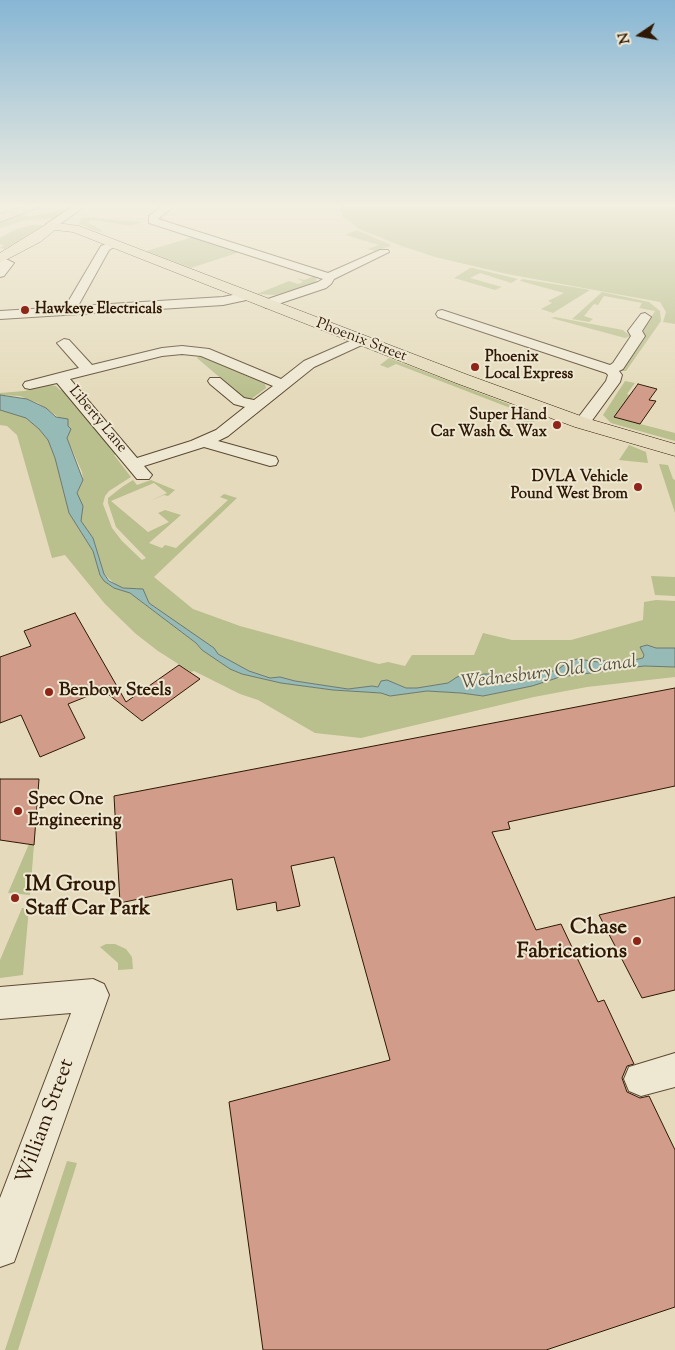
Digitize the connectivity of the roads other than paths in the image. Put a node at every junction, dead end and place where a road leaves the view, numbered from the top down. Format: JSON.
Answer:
{"nodes":[{"id":1,"x":94,"y":268,"type":"edge"},
{"id":2,"x":175,"y":268,"type":"edge"},
{"id":3,"x":304,"y":268,"type":"edge"},
{"id":4,"x":349,"y":268,"type":"edge"},
{"id":5,"x":329,"y":277,"type":"junction"},
{"id":6,"x":247,"y":296,"type":"junction"},
{"id":7,"x":266,"y":304,"type":"junction"},
{"id":8,"x":69,"y":311,"type":"junction"},
{"id":9,"x":442,"y":314,"type":"dead end"},
{"id":10,"x":0,"y":316,"type":"edge"},
{"id":11,"x":645,"y":317,"type":"dead end"},
{"id":12,"x":359,"y":341,"type":"junction"},
{"id":13,"x":64,"y":343,"type":"dead end"},
{"id":14,"x":205,"y":369,"type":"junction"},
{"id":15,"x":88,"y":370,"type":"junction"},
{"id":16,"x":611,"y":370,"type":"junction"},
{"id":17,"x":60,"y":377,"type":"junction"},
{"id":18,"x":283,"y":384,"type":"junction"},
{"id":19,"x":30,"y":385,"type":"dead end"},
{"id":20,"x":256,"y":406,"type":"junction"},
{"id":21,"x":582,"y":423,"type":"junction"},
{"id":22,"x":204,"y":442,"type":"junction"},
{"id":23,"x":675,"y":450,"type":"edge"},
{"id":24,"x":270,"y":461,"type":"dead end"},
{"id":25,"x":0,"y":1002,"type":"edge"},
{"id":26,"x":675,"y":1070,"type":"edge"},
{"id":27,"x":641,"y":1080,"type":"dead end"},
{"id":28,"x":0,"y":1248,"type":"edge"}],
"edges":[{"from":1,"to":8,"type":"street"},
{"from":2,"to":6,"type":"main road","name":"Phoenix Street"},
{"from":3,"to":5,"type":"street"},
{"from":4,"to":5,"type":"street"},
{"from":5,"to":7,"type":"street"},
{"from":6,"to":7,"type":"main road","name":"Phoenix Street"},
{"from":6,"to":8,"type":"street"},
{"from":7,"to":12,"type":"main road","name":"Phoenix Street"},
{"from":8,"to":10,"type":"street"},
{"from":9,"to":16,"type":"street"},
{"from":11,"to":16,"type":"street"},
{"from":12,"to":18,"type":"street","name":"Liberty Lane"},
{"from":12,"to":21,"type":"main road","name":"Phoenix Street"},
{"from":13,"to":15,"type":"street"},
{"from":14,"to":15,"type":"street"},
{"from":14,"to":18,"type":"street"},
{"from":14,"to":20,"type":"street"},
{"from":15,"to":17,"type":"street"},
{"from":16,"to":21,"type":"street"},
{"from":17,"to":19,"type":"street"},
{"from":17,"to":22,"type":"street","name":"Liberty Lane"},
{"from":18,"to":20,"type":"street","name":"Liberty Lane"},
{"from":20,"to":22,"type":"street","name":"Liberty Lane"},
{"from":21,"to":23,"type":"main road","name":"Phoenix Street"},
{"from":22,"to":24,"type":"street"},
{"from":25,"to":28,"type":"street","name":"William Street"},
{"from":26,"to":27,"type":"street"}]}
